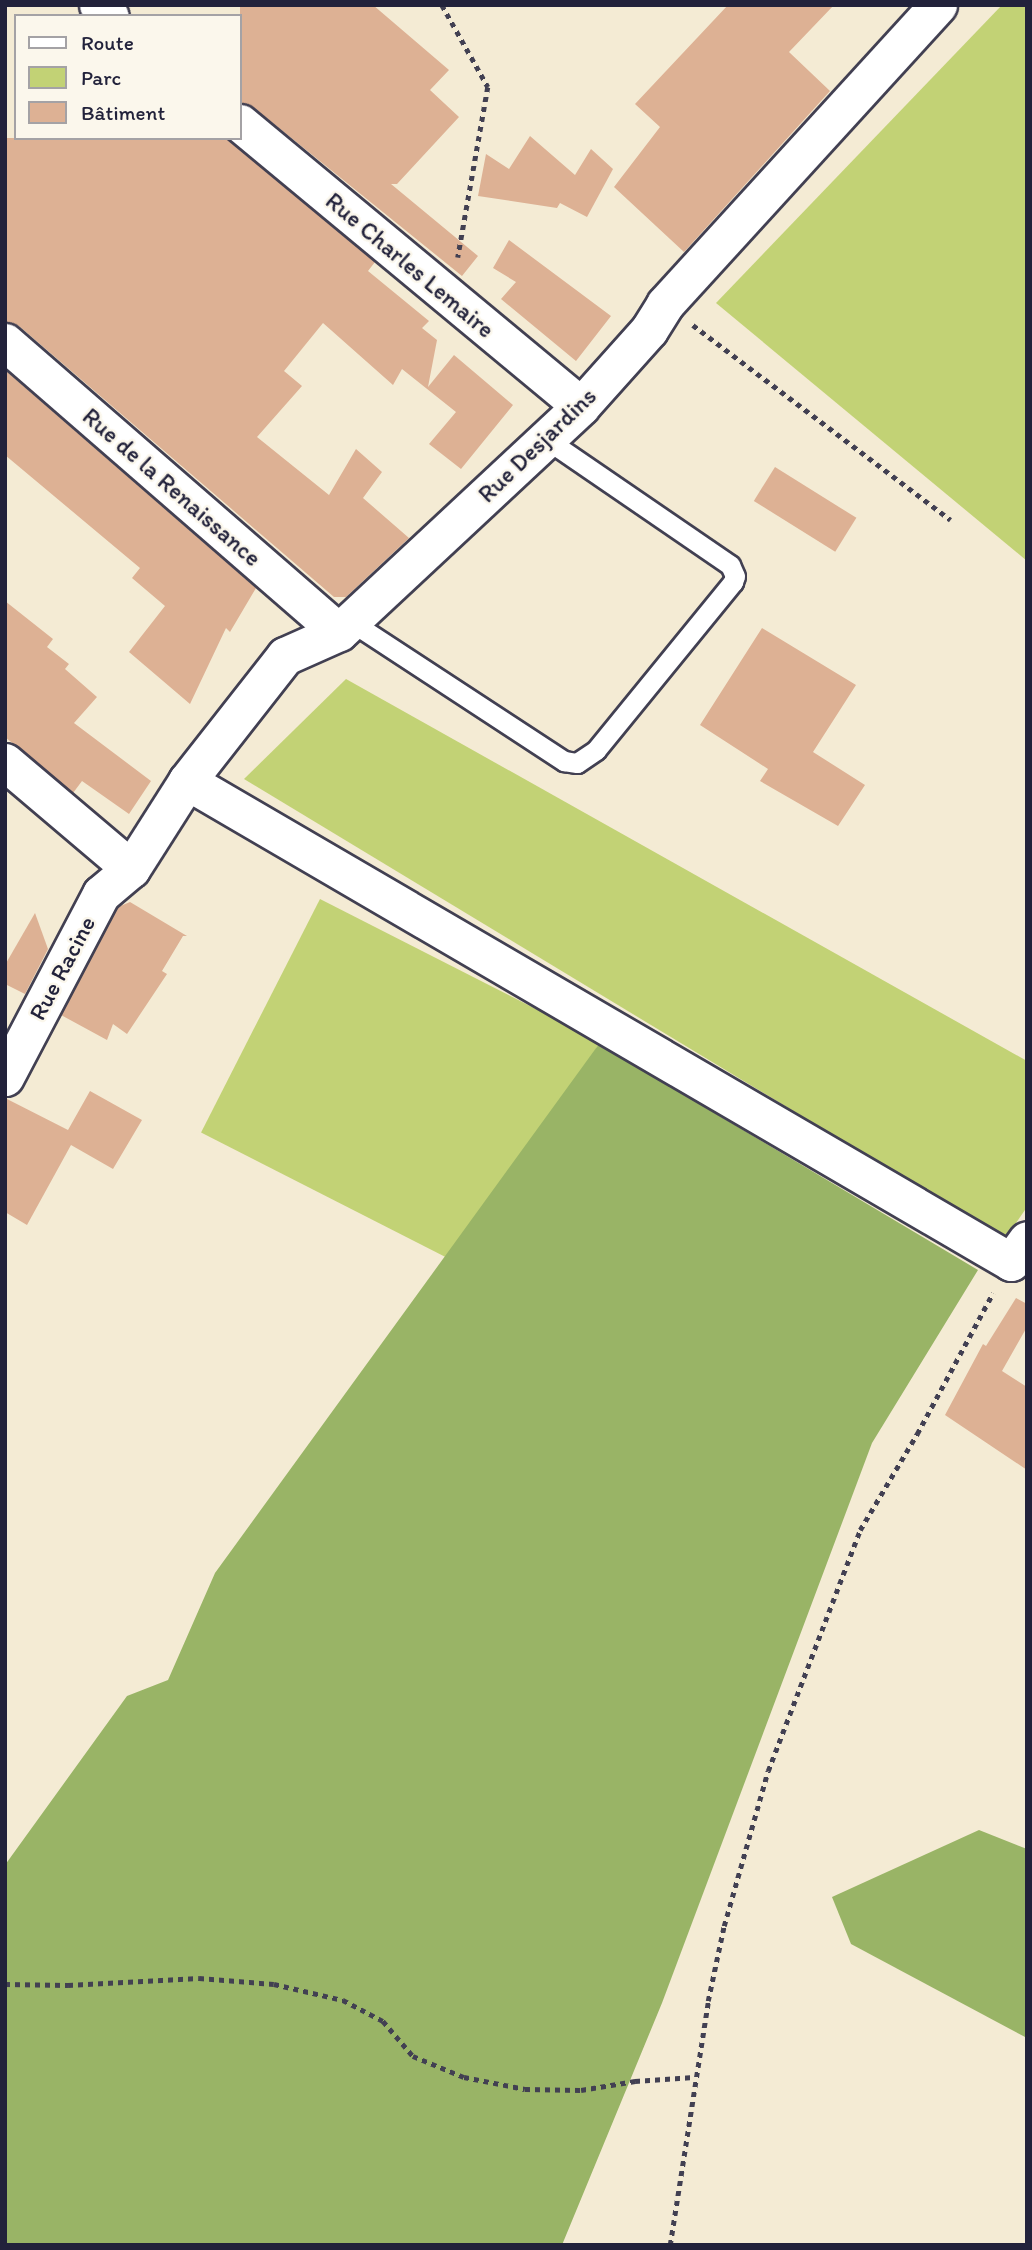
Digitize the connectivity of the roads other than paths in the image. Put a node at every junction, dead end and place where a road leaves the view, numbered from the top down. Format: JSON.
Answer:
{"nodes":[{"id":1,"x":938,"y":5,"type":"edge"},
{"id":2,"x":242,"y":125,"type":"edge"},
{"id":3,"x":5,"y":342,"type":"edge"},
{"id":4,"x":581,"y":406,"type":"junction"},
{"id":5,"x":546,"y":439,"type":"junction"},
{"id":6,"x":344,"y":627,"type":"junction"},
{"id":7,"x":5,"y":762,"type":"edge"},
{"id":8,"x":187,"y":781,"type":"junction"},
{"id":9,"x":131,"y":869,"type":"junction"},
{"id":10,"x":17,"y":1024,"type":"edge"},
{"id":11,"x":5,"y":1077,"type":"edge"},
{"id":12,"x":1019,"y":1251,"type":"edge"}],
"edges":[{"from":1,"to":4,"type":"street","name":"Rue Desjardins"},
{"from":2,"to":4,"type":"street","name":"Rue Charles Lemaire"},
{"from":3,"to":6,"type":"street","name":"Rue de la Renaissance"},
{"from":4,"to":5,"type":"street","name":"Rue Desjardins"},
{"from":5,"to":6,"type":"street","name":"Rue Desjardins"},
{"from":5,"to":6,"type":"lane"},
{"from":6,"to":8,"type":"street","name":"Rue Desjardins"},
{"from":7,"to":9,"type":"street"},
{"from":8,"to":9,"type":"street","name":"Rue Desjardins"},
{"from":8,"to":12,"type":"street"},
{"from":9,"to":10,"type":"street","name":"Rue Racine"},
{"from":10,"to":11,"type":"street","name":"Rue Racine"}]}
